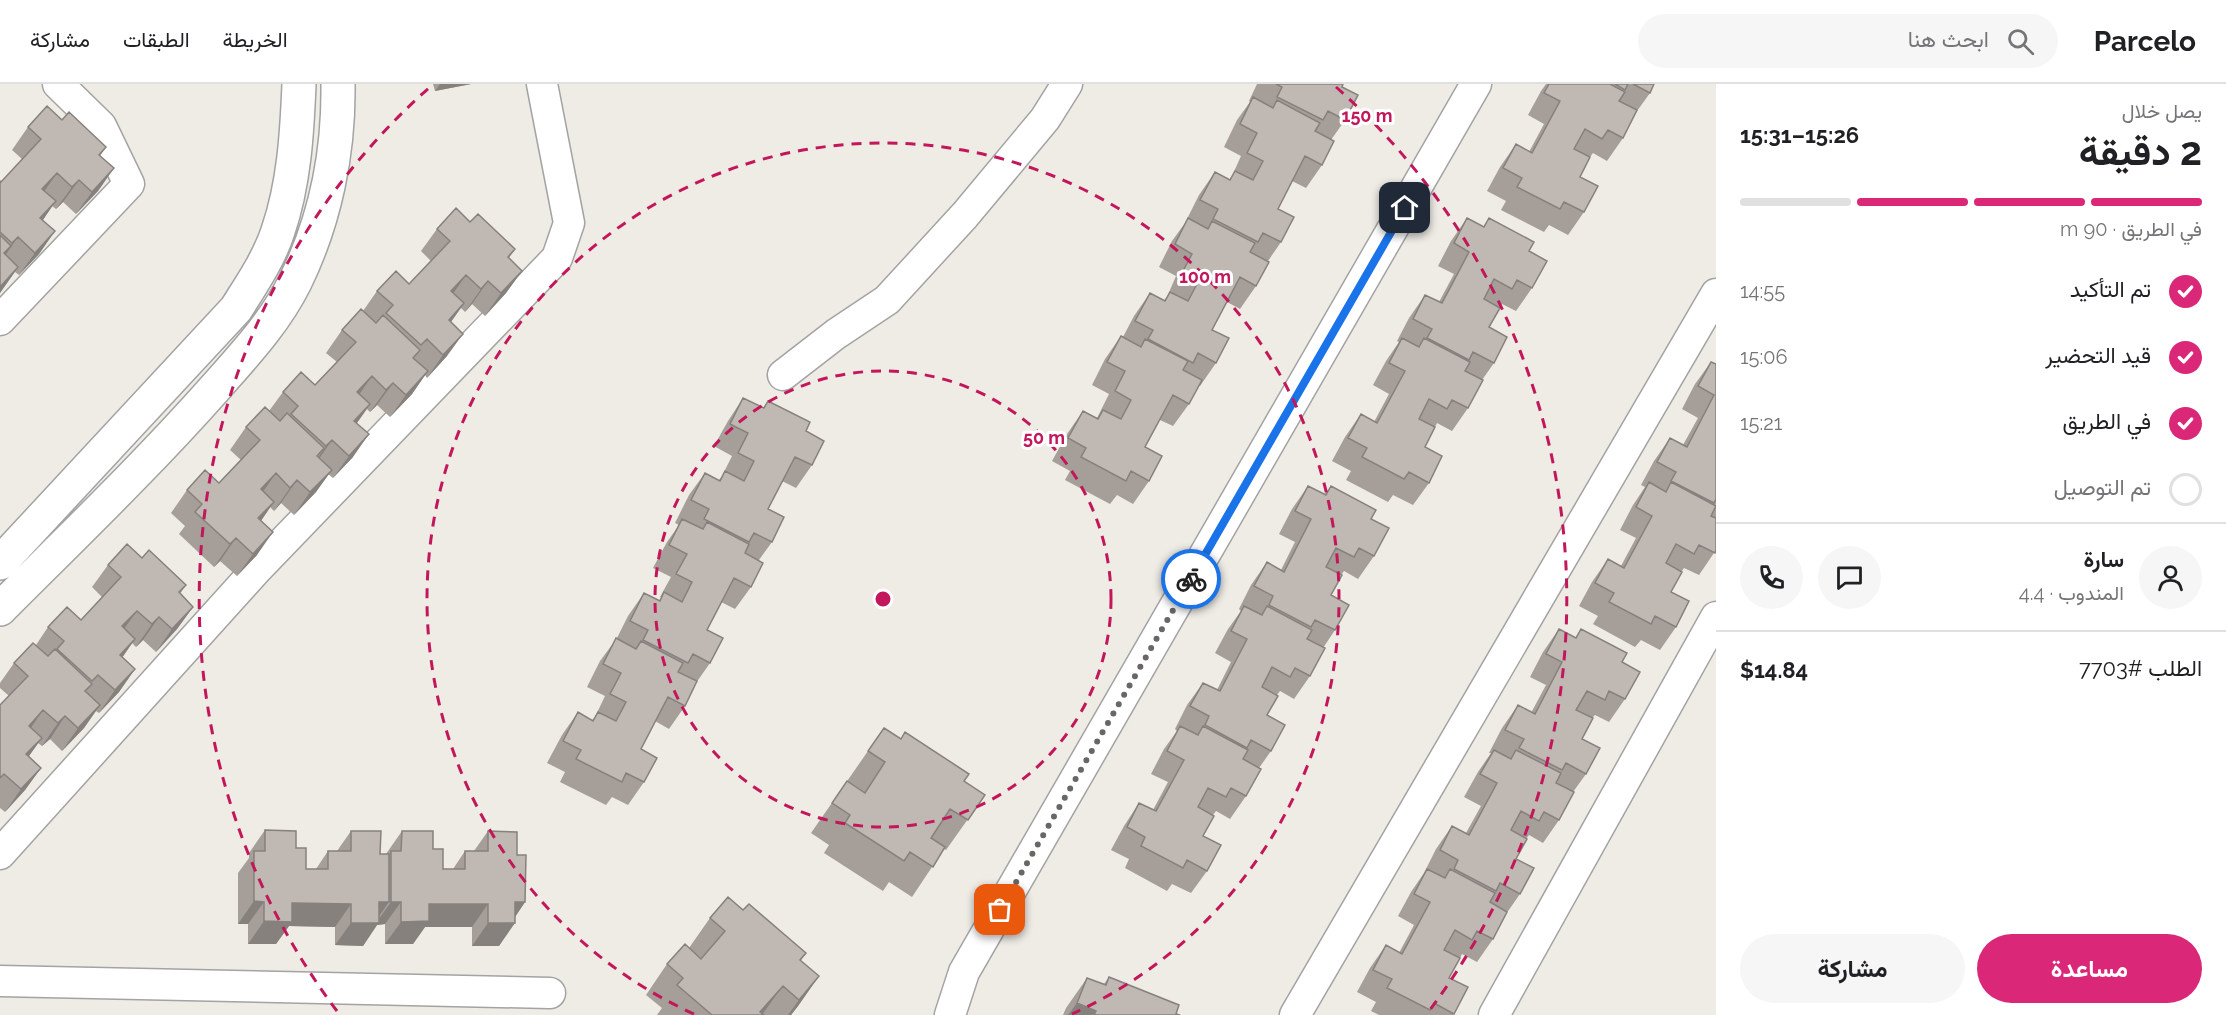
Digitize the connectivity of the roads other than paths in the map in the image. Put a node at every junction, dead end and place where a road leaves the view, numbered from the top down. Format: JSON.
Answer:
{"nodes":[{"id":1,"x":58,"y":84,"type":"edge"},
{"id":2,"x":299,"y":84,"type":"edge"},
{"id":3,"x":338,"y":84,"type":"edge"},
{"id":4,"x":542,"y":84,"type":"edge"},
{"id":5,"x":1067,"y":84,"type":"edge"},
{"id":6,"x":1476,"y":84,"type":"edge"},
{"id":7,"x":1716,"y":294,"type":"edge"},
{"id":8,"x":0,"y":320,"type":"edge"},
{"id":9,"x":783,"y":375,"type":"dead end"},
{"id":10,"x":0,"y":563,"type":"edge"},
{"id":11,"x":0,"y":609,"type":"edge"},
{"id":12,"x":1716,"y":617,"type":"edge"},
{"id":13,"x":0,"y":854,"type":"edge"},
{"id":14,"x":0,"y":981,"type":"edge"},
{"id":15,"x":550,"y":993,"type":"dead end"},
{"id":16,"x":950,"y":1015,"type":"edge"},
{"id":17,"x":1295,"y":1015,"type":"edge"},
{"id":18,"x":1494,"y":1015,"type":"edge"}],
"edges":[{"from":1,"to":8,"type":"street"},
{"from":2,"to":10,"type":"street"},
{"from":3,"to":11,"type":"street"},
{"from":4,"to":13,"type":"street"},
{"from":5,"to":9,"type":"street"},
{"from":6,"to":16,"type":"street"},
{"from":7,"to":17,"type":"street"},
{"from":12,"to":18,"type":"street"},
{"from":14,"to":15,"type":"street"}]}
